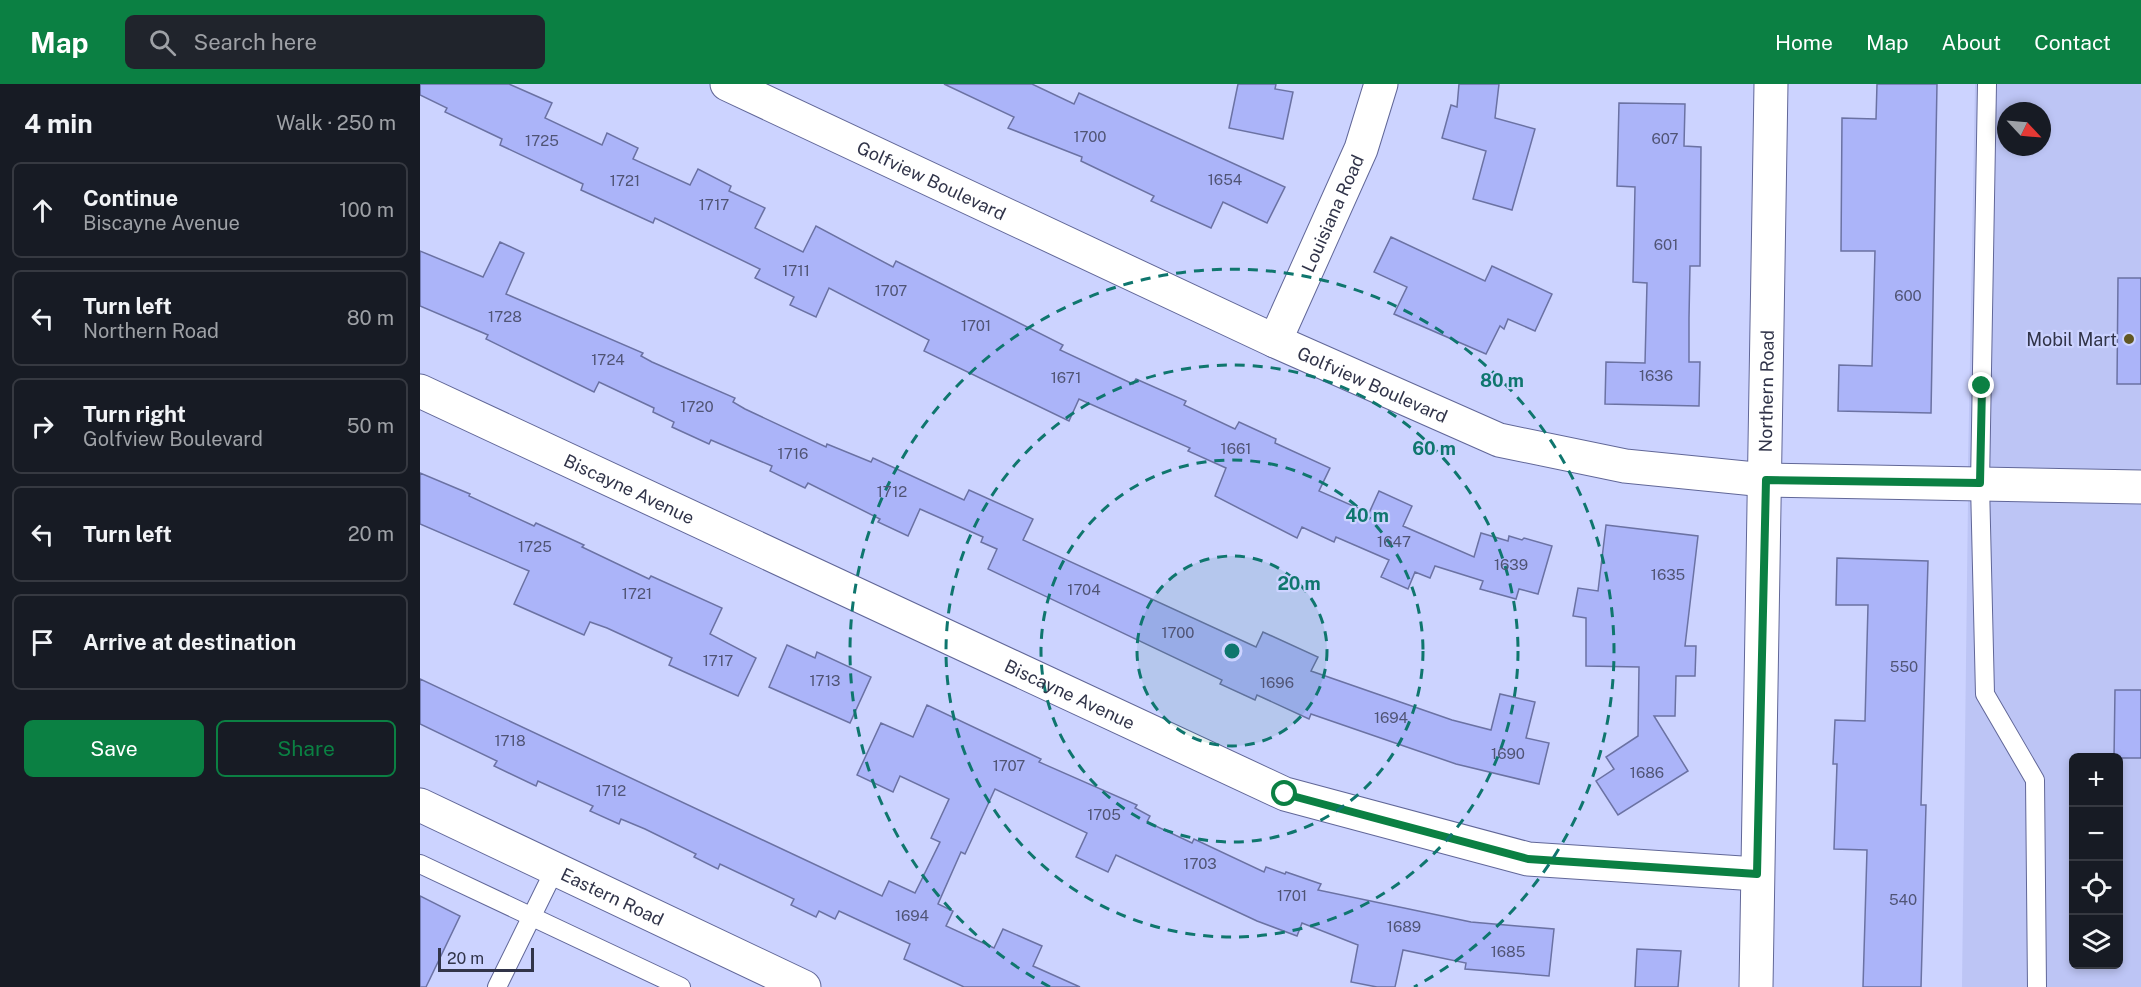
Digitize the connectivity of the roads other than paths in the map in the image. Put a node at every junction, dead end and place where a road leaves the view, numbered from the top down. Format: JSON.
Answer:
{"nodes":[{"id":1,"x":727,"y":84,"type":"edge"},
{"id":2,"x":1381,"y":84,"type":"edge"},
{"id":3,"x":1771,"y":84,"type":"edge"},
{"id":4,"x":1987,"y":84,"type":"edge"},
{"id":5,"x":1275,"y":341,"type":"junction"},
{"id":6,"x":420,"y":391,"type":"edge"},
{"id":7,"x":1766,"y":480,"type":"junction"},
{"id":8,"x":1980,"y":483,"type":"junction"},
{"id":9,"x":2141,"y":487,"type":"edge"},
{"id":10,"x":420,"y":805,"type":"edge"},
{"id":11,"x":420,"y":864,"type":"edge"},
{"id":12,"x":555,"y":869,"type":"junction"},
{"id":13,"x":1757,"y":874,"type":"junction"},
{"id":14,"x":532,"y":917,"type":"junction"},
{"id":15,"x":783,"y":983,"type":"edge"},
{"id":16,"x":497,"y":987,"type":"edge"},
{"id":17,"x":681,"y":987,"type":"edge"},
{"id":18,"x":1756,"y":987,"type":"edge"},
{"id":19,"x":2037,"y":987,"type":"edge"}],
"edges":[{"from":1,"to":5,"type":"street","name":"Golfview Boulevard"},
{"from":2,"to":5,"type":"street","name":"Louisiana Road"},
{"from":3,"to":7,"type":"street","name":"Northern Road"},
{"from":4,"to":8,"type":"lane"},
{"from":5,"to":7,"type":"street","name":"Golfview Boulevard"},
{"from":6,"to":13,"type":"street","name":"Biscayne Avenue"},
{"from":7,"to":8,"type":"street","name":"Golfview Boulevard"},
{"from":7,"to":13,"type":"street","name":"Northern Road"},
{"from":8,"to":9,"type":"street","name":"Golfview Boulevard"},
{"from":8,"to":19,"type":"lane"},
{"from":10,"to":12,"type":"street","name":"Eastern Road"},
{"from":11,"to":14,"type":"lane"},
{"from":12,"to":14,"type":"lane"},
{"from":12,"to":15,"type":"street","name":"Eastern Road"},
{"from":13,"to":18,"type":"street","name":"Northern Road"},
{"from":14,"to":16,"type":"lane"},
{"from":14,"to":17,"type":"lane"}]}
